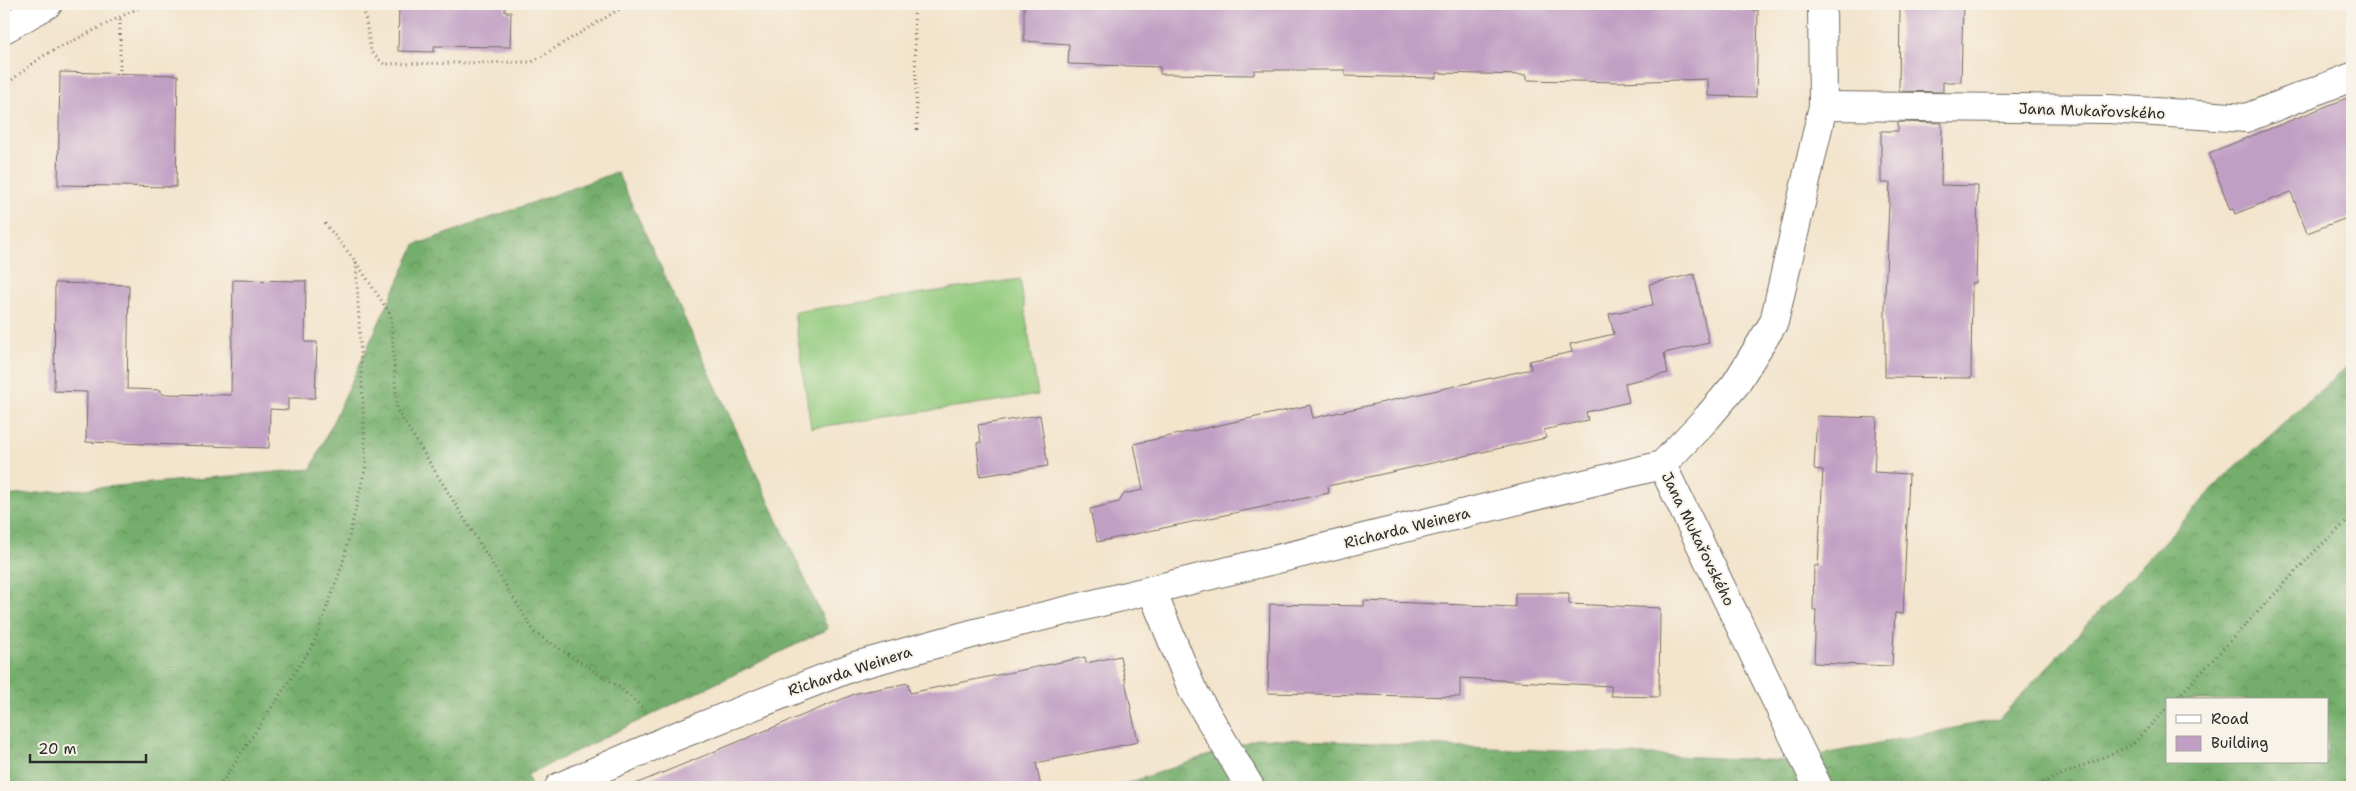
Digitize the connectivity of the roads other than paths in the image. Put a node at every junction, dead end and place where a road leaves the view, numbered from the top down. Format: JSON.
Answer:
{"nodes":[{"id":1,"x":48,"y":4,"type":"edge"},
{"id":2,"x":1822,"y":4,"type":"edge"},
{"id":3,"x":4,"y":29,"type":"edge"},
{"id":4,"x":2352,"y":77,"type":"edge"},
{"id":5,"x":1823,"y":106,"type":"junction"},
{"id":6,"x":1662,"y":465,"type":"junction"},
{"id":7,"x":1152,"y":590,"type":"junction"},
{"id":8,"x":560,"y":787,"type":"edge"},
{"id":9,"x":1250,"y":787,"type":"edge"},
{"id":10,"x":1818,"y":787,"type":"edge"}],
"edges":[{"from":1,"to":3,"type":"street"},
{"from":2,"to":5,"type":"street","name":"Jana Mukařovského"},
{"from":4,"to":5,"type":"street","name":"Jana Mukařovského"},
{"from":5,"to":6,"type":"street","name":"Jana Mukařovského"},
{"from":6,"to":7,"type":"street","name":"Richarda Weinera"},
{"from":6,"to":10,"type":"street","name":"Jana Mukařovského"},
{"from":7,"to":8,"type":"street","name":"Richarda Weinera"},
{"from":7,"to":9,"type":"street"}]}
